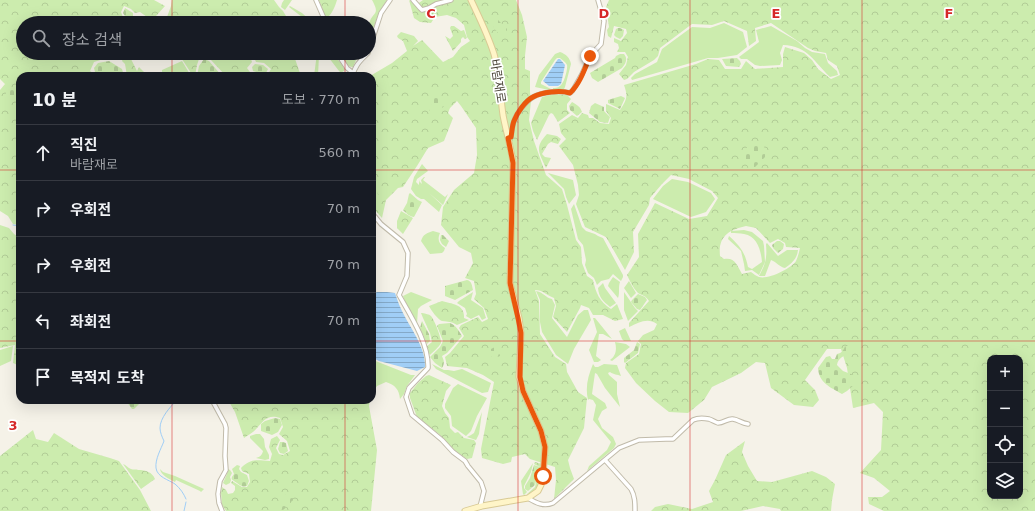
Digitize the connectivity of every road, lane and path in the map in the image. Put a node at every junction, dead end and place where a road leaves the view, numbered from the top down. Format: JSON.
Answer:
{"nodes":[{"id":1,"x":316,"y":0,"type":"edge"},
{"id":2,"x":390,"y":0,"type":"edge"},
{"id":3,"x":413,"y":0,"type":"edge"},
{"id":4,"x":451,"y":0,"type":"edge"},
{"id":5,"x":466,"y":0,"type":"edge"},
{"id":6,"x":598,"y":0,"type":"edge"},
{"id":7,"x":471,"y":1,"type":"edge"},
{"id":8,"x":323,"y":16,"type":"edge"},
{"id":9,"x":376,"y":28,"type":"edge"},
{"id":10,"x":342,"y":60,"type":"edge"},
{"id":11,"x":361,"y":60,"type":"edge"},
{"id":12,"x":351,"y":72,"type":"edge"},
{"id":13,"x":354,"y":72,"type":"edge"},
{"id":14,"x":508,"y":138,"type":"junction"},
{"id":15,"x":376,"y":218,"type":"edge"},
{"id":16,"x":214,"y":404,"type":"edge"},
{"id":17,"x":748,"y":424,"type":"dead end"},
{"id":18,"x":605,"y":460,"type":"junction"},
{"id":19,"x":528,"y":498,"type":"junction"},
{"id":20,"x":480,"y":507,"type":"junction"},
{"id":21,"x":222,"y":511,"type":"edge"},
{"id":22,"x":465,"y":511,"type":"edge"},
{"id":23,"x":635,"y":511,"type":"edge"}],
"edges":[{"from":1,"to":8,"type":"street"},
{"from":2,"to":9,"type":"street"},
{"from":3,"to":4,"type":"street"},
{"from":5,"to":7,"type":"street"},
{"from":6,"to":14,"type":"street"},
{"from":7,"to":14,"type":"street","name":"바람재로"},
{"from":10,"to":12,"type":"street"},
{"from":11,"to":13,"type":"street"},
{"from":14,"to":19,"type":"street","name":"바람재로"},
{"from":15,"to":20,"type":"street"},
{"from":16,"to":21,"type":"street"},
{"from":17,"to":18,"type":"street"},
{"from":18,"to":19,"type":"street"},
{"from":18,"to":23,"type":"street"},
{"from":19,"to":20,"type":"street"},
{"from":20,"to":22,"type":"street"}]}
